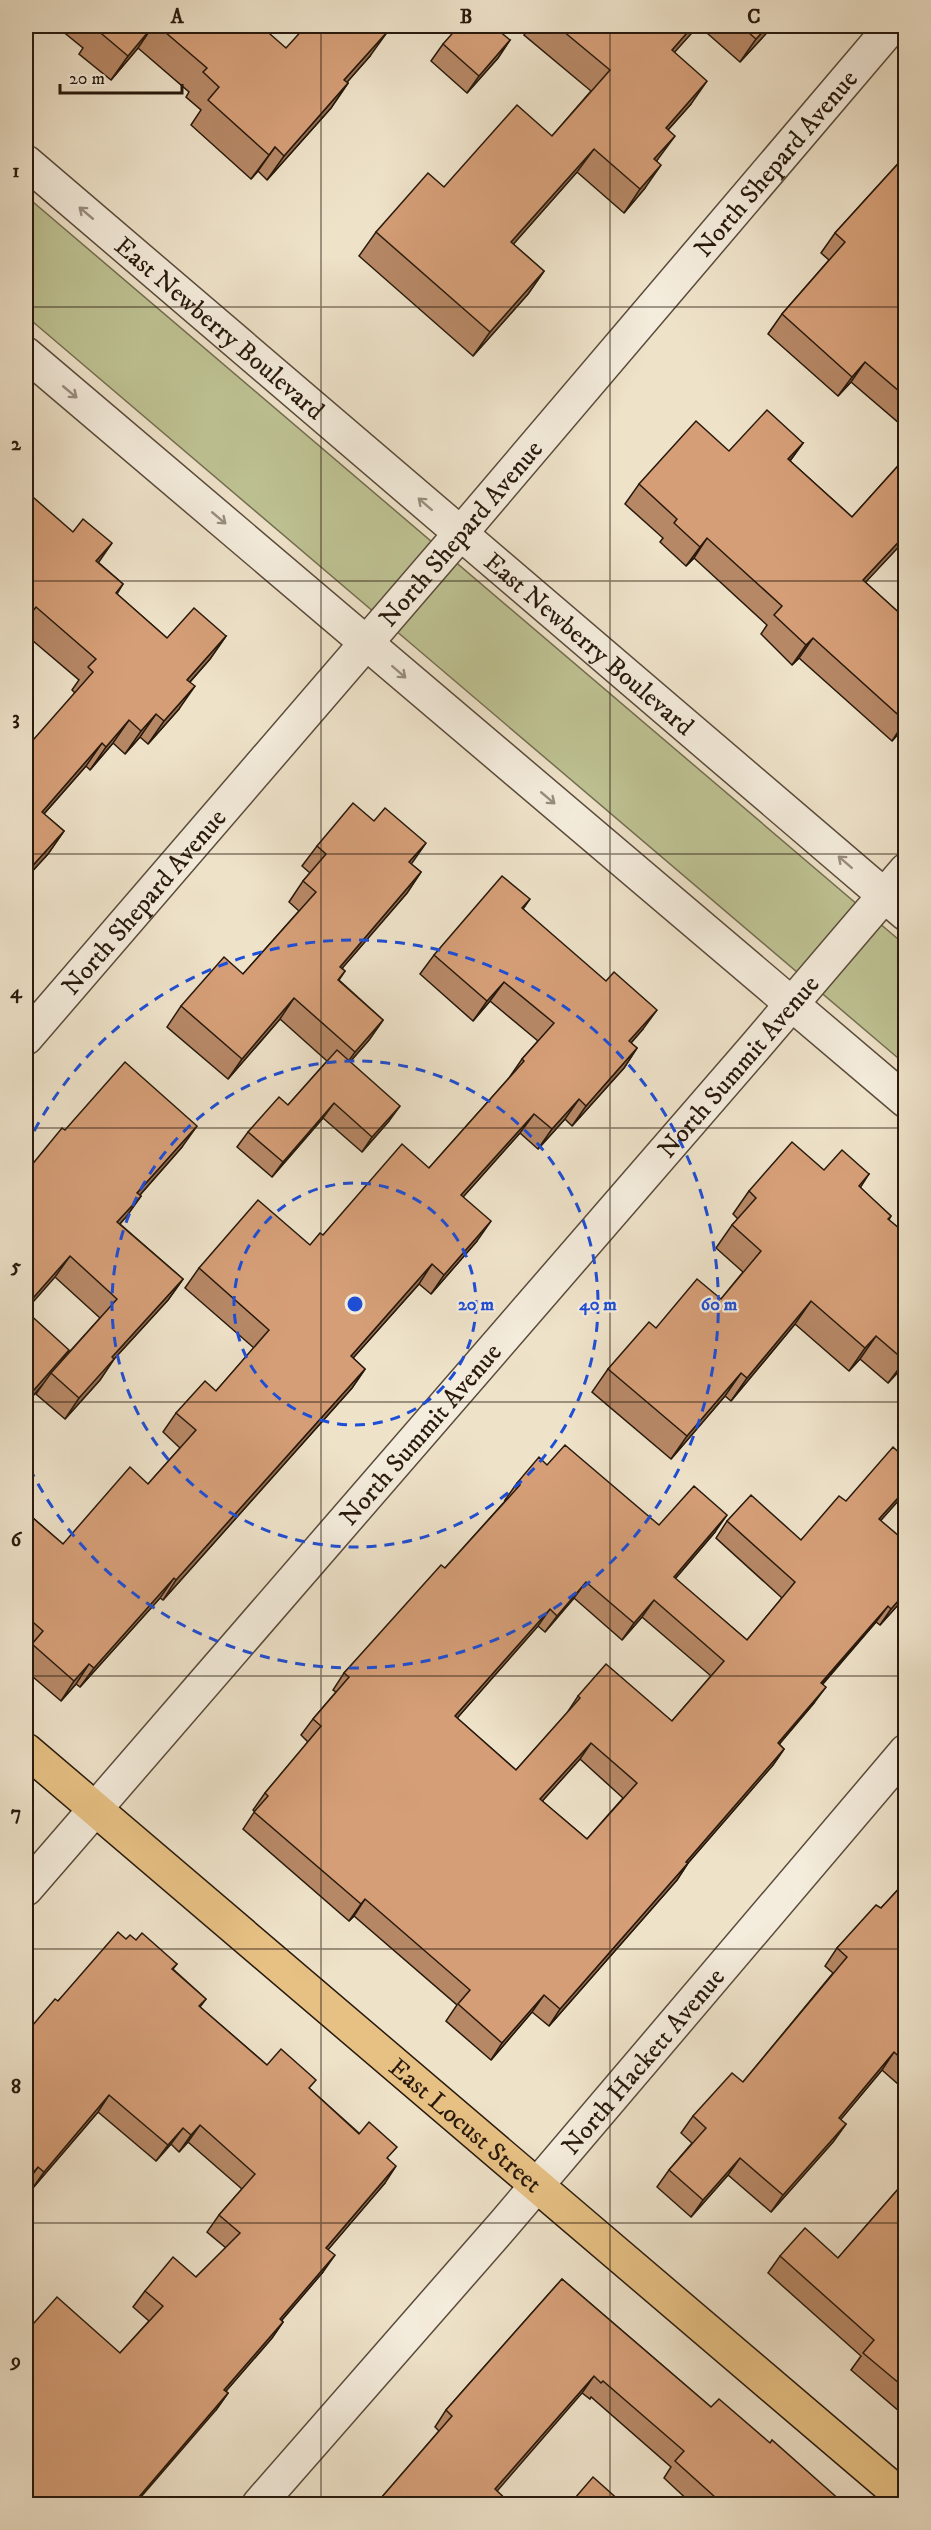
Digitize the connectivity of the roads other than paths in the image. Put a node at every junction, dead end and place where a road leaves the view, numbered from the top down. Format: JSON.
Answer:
{"nodes":[{"id":1,"x":892,"y":26,"type":"edge"},
{"id":2,"x":26,"y":162,"type":"edge"},
{"id":3,"x":26,"y":354,"type":"edge"},
{"id":4,"x":460,"y":534,"type":"junction"},
{"id":5,"x":366,"y":643,"type":"junction"},
{"id":6,"x":906,"y":870,"type":"edge"},
{"id":7,"x":895,"y":905,"type":"edge"},
{"id":8,"x":791,"y":1004,"type":"junction"},
{"id":9,"x":26,"y":1038,"type":"edge"},
{"id":10,"x":906,"y":1101,"type":"edge"},
{"id":11,"x":26,"y":1750,"type":"edge"},
{"id":12,"x":906,"y":1751,"type":"edge"},
{"id":13,"x":94,"y":1808,"type":"junction"},
{"id":14,"x":26,"y":1889,"type":"edge"},
{"id":15,"x":537,"y":2186,"type":"junction"},
{"id":16,"x":906,"y":2500,"type":"edge"},
{"id":17,"x":259,"y":2505,"type":"edge"}],
"edges":[{"from":1,"to":4,"type":"street","name":"North Shepard Avenue"},
{"from":4,"to":2,"type":"street","name":"East Newberry Boulevard","one_way":true},
{"from":3,"to":5,"type":"street","one_way":true},
{"from":4,"to":5,"type":"street","name":"North Shepard Avenue"},
{"from":7,"to":4,"type":"street","name":"East Newberry Boulevard","one_way":true},
{"from":5,"to":8,"type":"street","one_way":true},
{"from":5,"to":9,"type":"street","name":"North Shepard Avenue"},
{"from":6,"to":7,"type":"street","name":"North Summit Avenue"},
{"from":7,"to":8,"type":"street","name":"North Summit Avenue"},
{"from":8,"to":10,"type":"street"},
{"from":8,"to":13,"type":"street","name":"North Summit Avenue"},
{"from":11,"to":13,"type":"main road","name":"East Locust Street"},
{"from":12,"to":15,"type":"street","name":"North Hackett Avenue"},
{"from":13,"to":14,"type":"street","name":"North Summit Avenue"},
{"from":13,"to":15,"type":"main road","name":"East Locust Street"},
{"from":15,"to":16,"type":"main road","name":"East Locust Street"},
{"from":15,"to":17,"type":"street","name":"North Hackett Avenue"}]}
